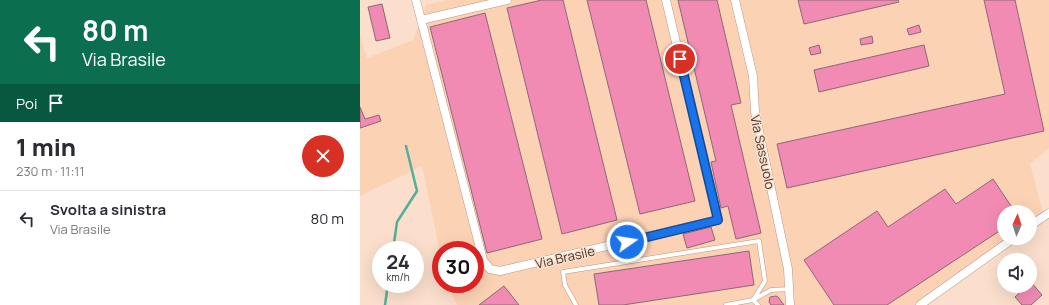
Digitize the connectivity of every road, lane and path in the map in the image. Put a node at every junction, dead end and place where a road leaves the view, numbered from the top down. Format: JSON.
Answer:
{"nodes":[{"id":1,"x":416,"y":0,"type":"edge"},
{"id":2,"x":507,"y":0,"type":"edge"},
{"id":3,"x":666,"y":0,"type":"edge"},
{"id":4,"x":735,"y":0,"type":"edge"},
{"id":5,"x":421,"y":20,"type":"junction"},
{"id":6,"x":1049,"y":213,"type":"edge"},
{"id":7,"x":1037,"y":221,"type":"edge"},
{"id":8,"x":1004,"y":245,"type":"edge"},
{"id":9,"x":790,"y":289,"type":"junction"},
{"id":10,"x":753,"y":300,"type":"junction"},
{"id":11,"x":576,"y":305,"type":"edge"},
{"id":12,"x":726,"y":305,"type":"edge"},
{"id":13,"x":758,"y":305,"type":"edge"},
{"id":14,"x":790,"y":305,"type":"edge"},
{"id":15,"x":920,"y":305,"type":"edge"}],
"edges":[{"from":1,"to":5,"type":"street","name":"Via Brasile"},
{"from":2,"to":5,"type":"street"},
{"from":3,"to":5,"type":"street","name":"Via Brasile"},
{"from":4,"to":9,"type":"street","name":"Via Sassuolo"},
{"from":6,"to":7,"type":"street"},
{"from":8,"to":15,"type":"street"},
{"from":9,"to":10,"type":"lane"},
{"from":9,"to":14,"type":"street","name":"Via Sassuolo"},
{"from":10,"to":11,"type":"lane"},
{"from":10,"to":12,"type":"lane"},
{"from":10,"to":13,"type":"lane"}]}
